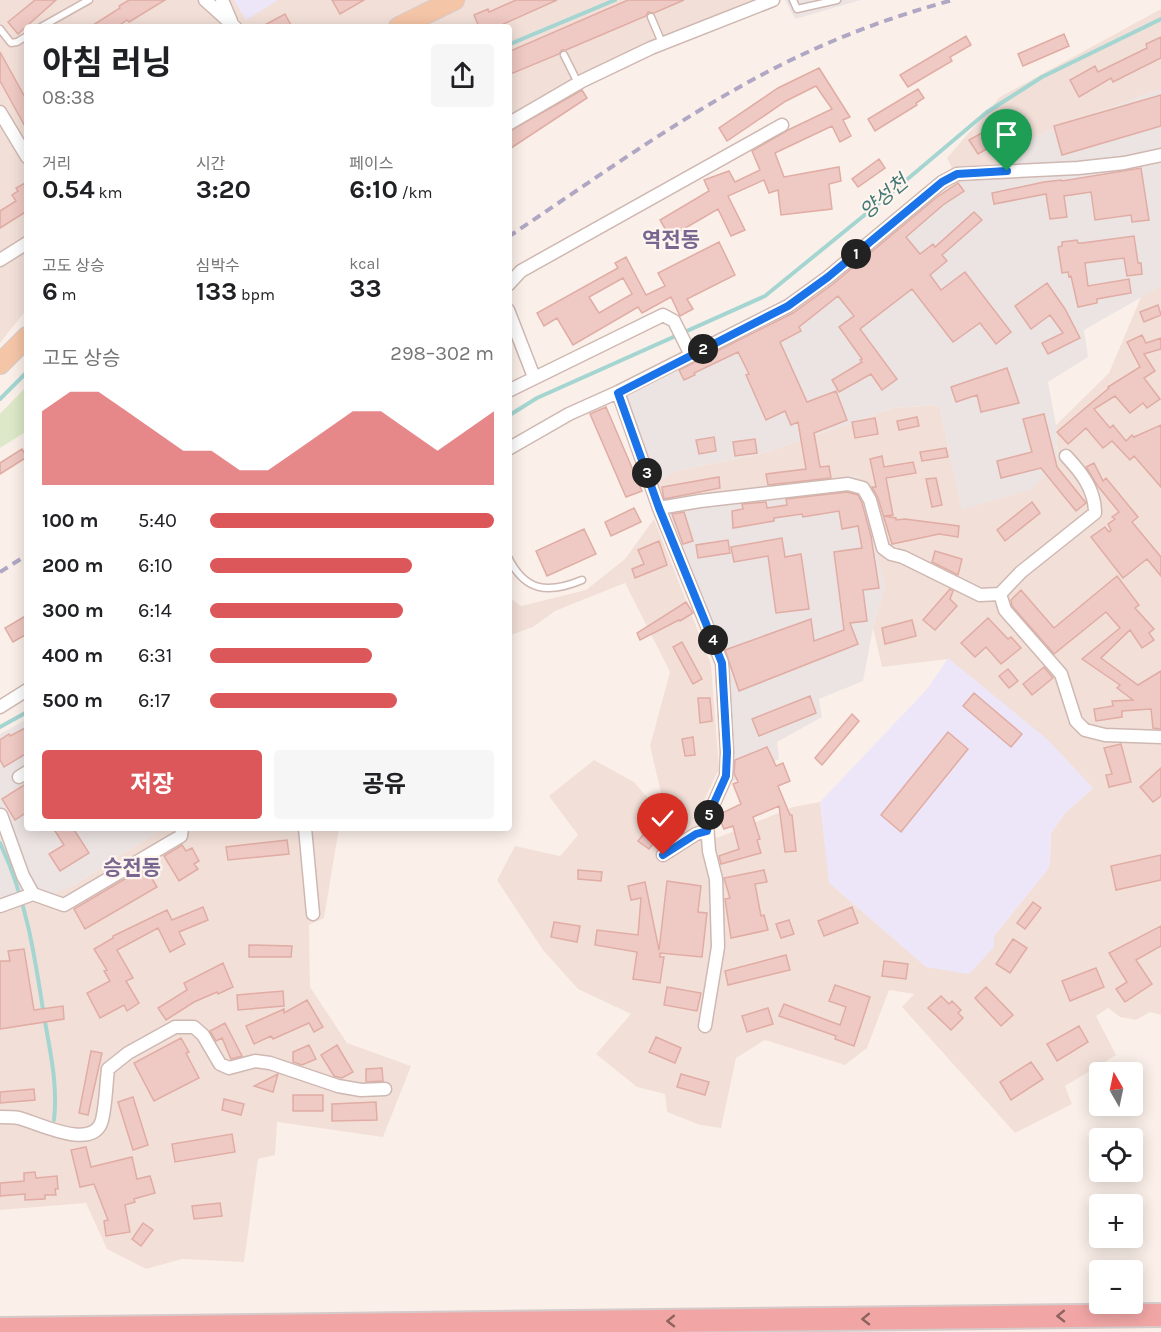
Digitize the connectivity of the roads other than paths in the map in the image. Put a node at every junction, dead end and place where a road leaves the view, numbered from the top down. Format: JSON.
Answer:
{"nodes":[{"id":1,"x":89,"y":0,"type":"edge"},
{"id":2,"x":205,"y":0,"type":"edge"},
{"id":3,"x":222,"y":0,"type":"edge"},
{"id":4,"x":454,"y":0,"type":"edge"},
{"id":5,"x":773,"y":0,"type":"edge"},
{"id":6,"x":793,"y":0,"type":"edge"},
{"id":7,"x":837,"y":0,"type":"edge"},
{"id":8,"x":651,"y":17,"type":"dead end"},
{"id":9,"x":46,"y":24,"type":"edge"},
{"id":10,"x":233,"y":24,"type":"edge"},
{"id":11,"x":405,"y":24,"type":"edge"},
{"id":12,"x":0,"y":29,"type":"edge"},
{"id":13,"x":24,"y":38,"type":"edge"},
{"id":14,"x":662,"y":44,"type":"junction"},
{"id":15,"x":564,"y":55,"type":"dead end"},
{"id":16,"x":578,"y":83,"type":"junction"},
{"id":17,"x":0,"y":112,"type":"edge"},
{"id":18,"x":512,"y":122,"type":"edge"},
{"id":19,"x":782,"y":125,"type":"dead end"},
{"id":20,"x":24,"y":152,"type":"edge"},
{"id":21,"x":1161,"y":155,"type":"edge"},
{"id":22,"x":24,"y":245,"type":"edge"},
{"id":23,"x":0,"y":260,"type":"edge"},
{"id":24,"x":512,"y":281,"type":"edge"},
{"id":25,"x":512,"y":320,"type":"edge"},
{"id":26,"x":24,"y":340,"type":"edge"},
{"id":27,"x":689,"y":350,"type":"junction"},
{"id":28,"x":0,"y":364,"type":"edge"},
{"id":29,"x":534,"y":377,"type":"junction"},
{"id":30,"x":512,"y":389,"type":"edge"},
{"id":31,"x":618,"y":393,"type":"junction"},
{"id":32,"x":512,"y":447,"type":"edge"},
{"id":33,"x":1066,"y":456,"type":"dead end"},
{"id":34,"x":659,"y":508,"type":"junction"},
{"id":35,"x":512,"y":565,"type":"edge"},
{"id":36,"x":582,"y":580,"type":"dead end"},
{"id":37,"x":1000,"y":594,"type":"junction"},
{"id":38,"x":24,"y":692,"type":"edge"},
{"id":39,"x":0,"y":707,"type":"edge"},
{"id":40,"x":1161,"y":737,"type":"edge"},
{"id":41,"x":1,"y":815,"type":"edge"},
{"id":42,"x":182,"y":831,"type":"edge"},
{"id":43,"x":305,"y":831,"type":"edge"},
{"id":44,"x":707,"y":831,"type":"junction"},
{"id":45,"x":663,"y":855,"type":"dead end"},
{"id":46,"x":31,"y":895,"type":"junction"},
{"id":47,"x":0,"y":906,"type":"edge"},
{"id":48,"x":313,"y":914,"type":"dead end"},
{"id":49,"x":705,"y":1026,"type":"dead end"},
{"id":50,"x":385,"y":1089,"type":"dead end"},
{"id":51,"x":0,"y":1117,"type":"edge"},
{"id":52,"x":1161,"y":1315,"type":"edge"},
{"id":53,"x":0,"y":1329,"type":"edge"}],
"edges":[{"from":1,"to":9,"type":"lane"},
{"from":2,"to":10,"type":"street"},
{"from":3,"to":10,"type":"street"},
{"from":4,"to":11,"type":"main road"},
{"from":5,"to":14,"type":"street"},
{"from":6,"to":7,"type":"lane"},
{"from":8,"to":14,"type":"lane"},
{"from":12,"to":13,"type":"lane"},
{"from":14,"to":16,"type":"street"},
{"from":15,"to":16,"type":"lane"},
{"from":16,"to":18,"type":"street"},
{"from":17,"to":20,"type":"street"},
{"from":19,"to":24,"type":"street"},
{"from":21,"to":27,"type":"street"},
{"from":22,"to":23,"type":"street"},
{"from":25,"to":29,"type":"street"},
{"from":26,"to":28,"type":"main road"},
{"from":27,"to":29,"type":"street"},
{"from":27,"to":31,"type":"street"},
{"from":29,"to":30,"type":"street"},
{"from":31,"to":32,"type":"street"},
{"from":31,"to":34,"type":"street"},
{"from":33,"to":37,"type":"street"},
{"from":34,"to":37,"type":"street"},
{"from":34,"to":44,"type":"street"},
{"from":35,"to":36,"type":"lane"},
{"from":37,"to":40,"type":"street"},
{"from":38,"to":39,"type":"street"},
{"from":41,"to":46,"type":"street"},
{"from":42,"to":46,"type":"street"},
{"from":43,"to":48,"type":"street"},
{"from":44,"to":45,"type":"street"},
{"from":44,"to":49,"type":"street"},
{"from":46,"to":47,"type":"street"},
{"from":50,"to":51,"type":"street"},
{"from":52,"to":53,"type":"highway","one_way":true}]}
